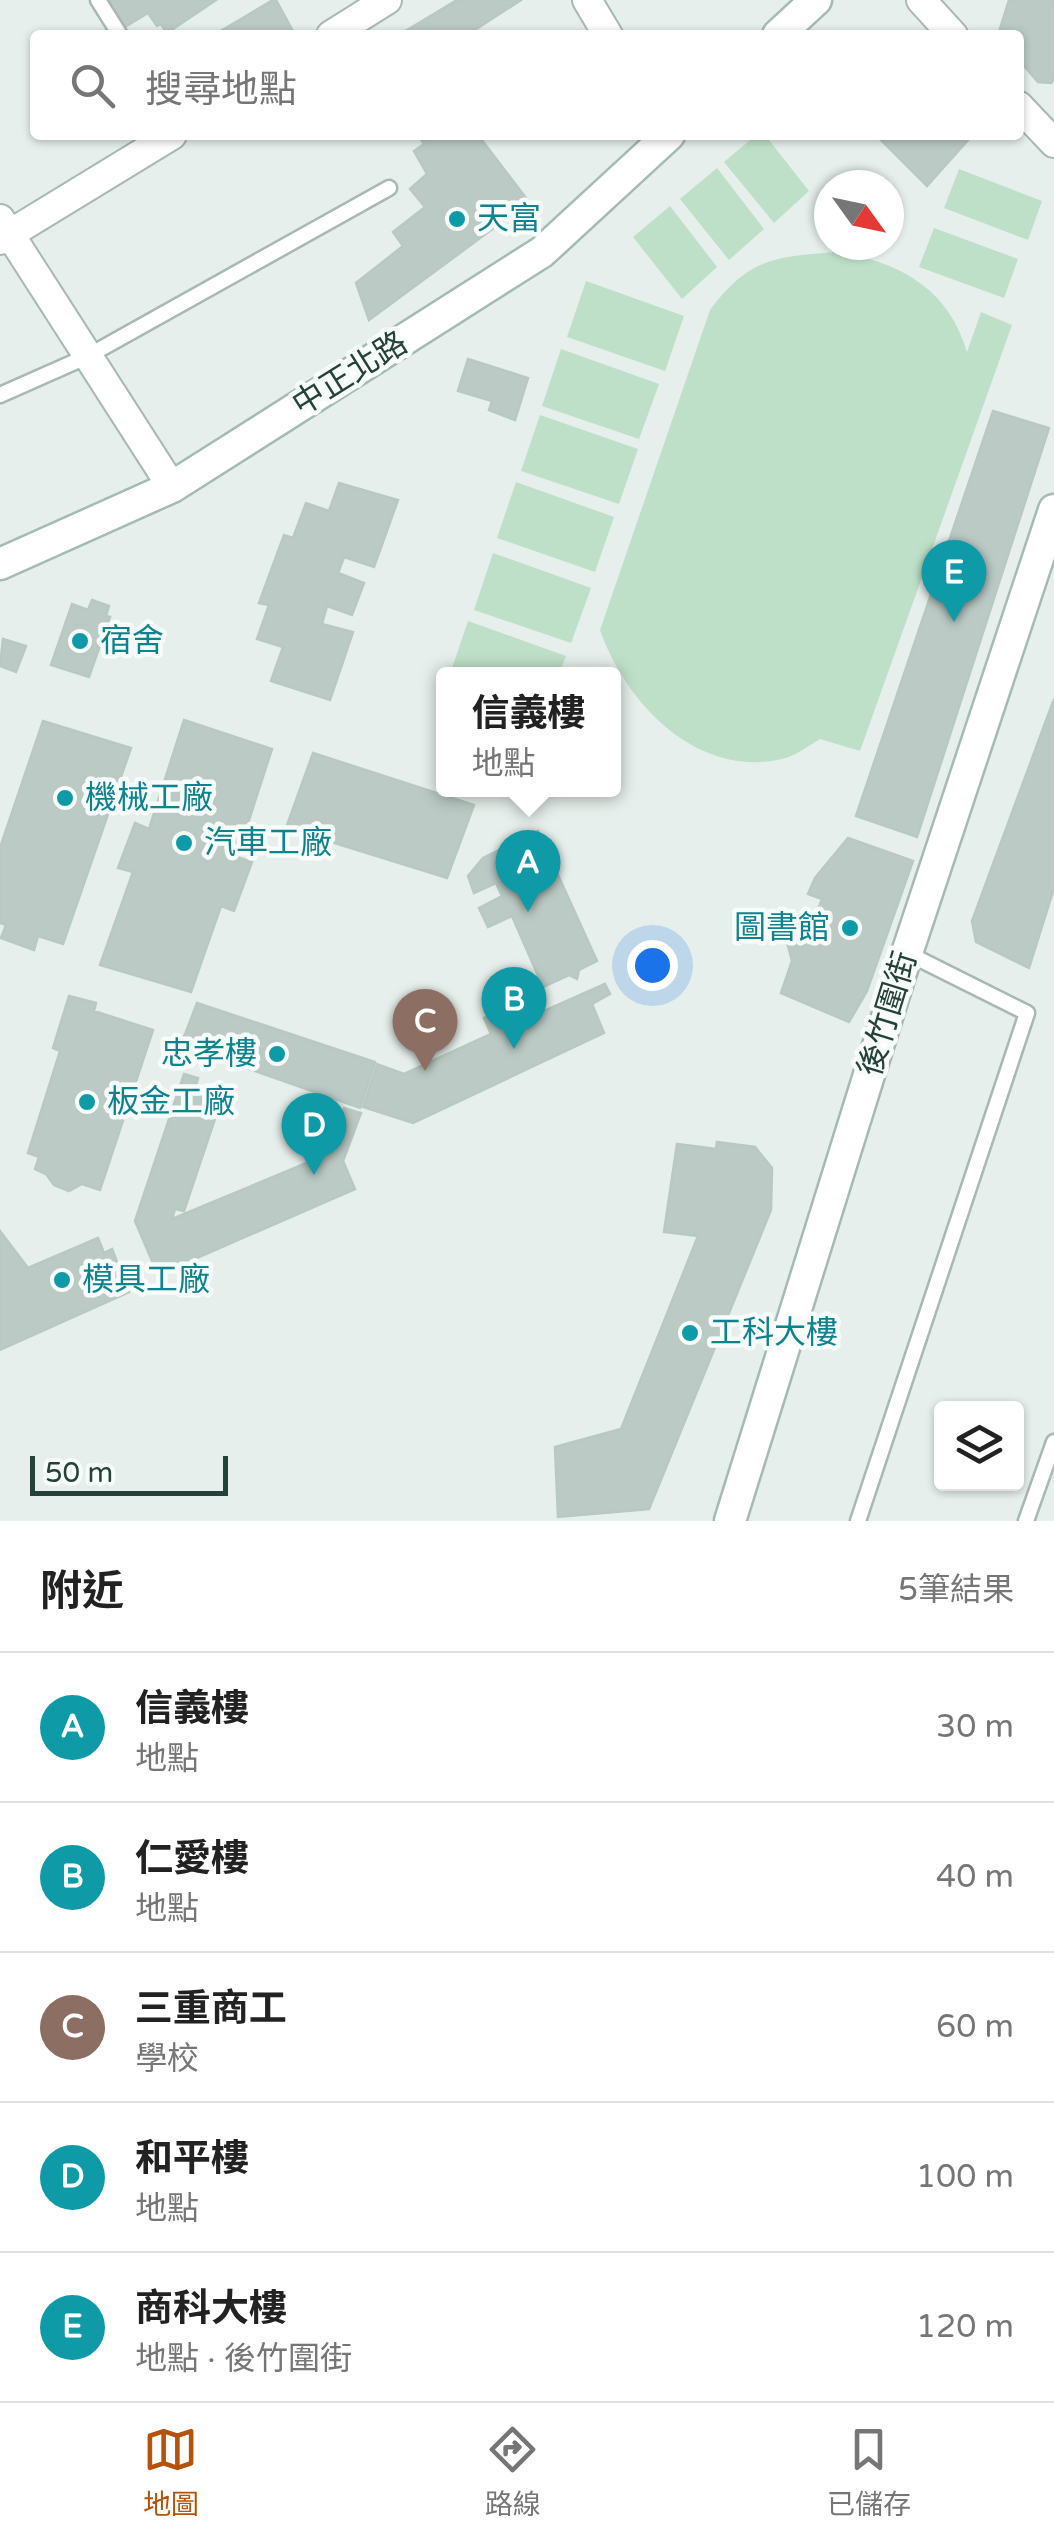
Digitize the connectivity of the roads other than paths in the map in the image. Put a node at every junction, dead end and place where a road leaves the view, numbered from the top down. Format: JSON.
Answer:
{"nodes":[{"id":1,"x":98,"y":0,"type":"edge"},
{"id":2,"x":387,"y":0,"type":"edge"},
{"id":3,"x":587,"y":0,"type":"edge"},
{"id":4,"x":816,"y":0,"type":"edge"},
{"id":5,"x":921,"y":0,"type":"edge"},
{"id":6,"x":117,"y":30,"type":"edge"},
{"id":7,"x":339,"y":30,"type":"edge"},
{"id":8,"x":605,"y":30,"type":"edge"},
{"id":9,"x":783,"y":30,"type":"edge"},
{"id":10,"x":948,"y":30,"type":"edge"},
{"id":11,"x":1024,"y":111,"type":"edge"},
{"id":12,"x":163,"y":140,"type":"edge"},
{"id":13,"x":664,"y":140,"type":"edge"},
{"id":14,"x":1054,"y":144,"type":"edge"},
{"id":15,"x":389,"y":188,"type":"dead end"},
{"id":16,"x":4,"y":232,"type":"edge"},
{"id":17,"x":88,"y":356,"type":"junction"},
{"id":18,"x":0,"y":395,"type":"edge"},
{"id":19,"x":172,"y":487,"type":"junction"},
{"id":20,"x":1054,"y":510,"type":"edge"},
{"id":21,"x":0,"y":564,"type":"edge"},
{"id":22,"x":906,"y":953,"type":"junction"},
{"id":23,"x":1054,"y":1442,"type":"edge"},
{"id":24,"x":730,"y":1521,"type":"edge"},
{"id":25,"x":858,"y":1521,"type":"edge"},
{"id":26,"x":1026,"y":1521,"type":"edge"}],
"edges":[{"from":1,"to":6,"type":"lane"},
{"from":2,"to":7,"type":"street"},
{"from":3,"to":8,"type":"street"},
{"from":4,"to":9,"type":"street"},
{"from":5,"to":10,"type":"street"},
{"from":11,"to":14,"type":"street"},
{"from":12,"to":16,"type":"street"},
{"from":13,"to":19,"type":"street","name":"中正北路"},
{"from":15,"to":17,"type":"lane"},
{"from":16,"to":17,"type":"street"},
{"from":17,"to":18,"type":"lane"},
{"from":17,"to":19,"type":"street"},
{"from":19,"to":21,"type":"street","name":"中正北路"},
{"from":20,"to":22,"type":"street","name":"後竹圍街"},
{"from":22,"to":24,"type":"street","name":"後竹圍街"},
{"from":22,"to":25,"type":"lane"},
{"from":23,"to":26,"type":"lane"}]}
